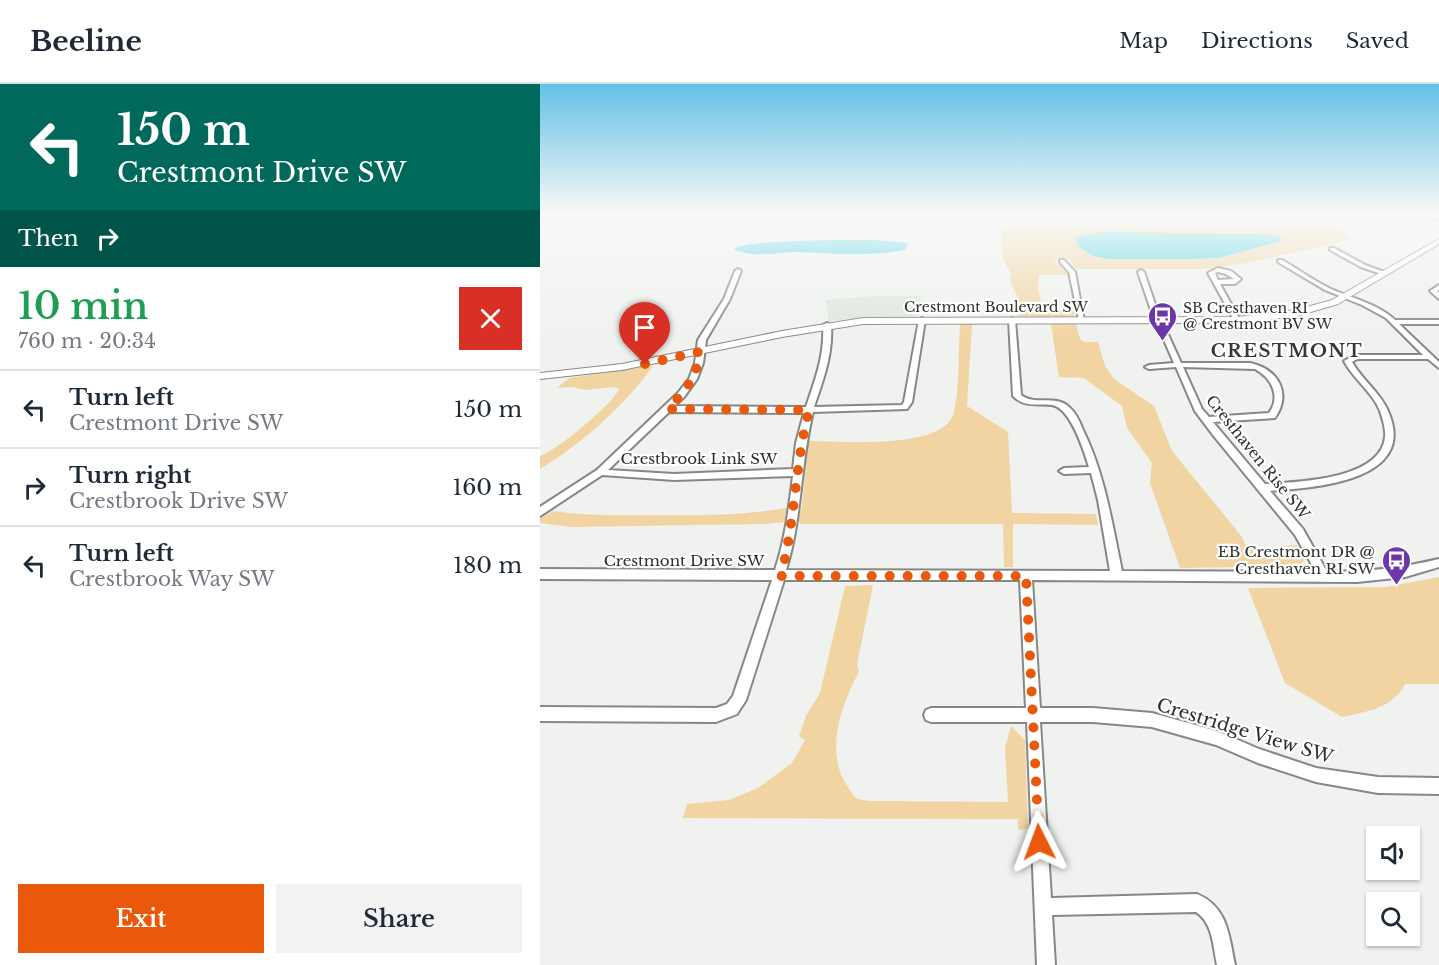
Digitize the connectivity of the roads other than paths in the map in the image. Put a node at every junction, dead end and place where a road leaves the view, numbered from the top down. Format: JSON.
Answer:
{"nodes":[{"id":1,"x":1343,"y":255,"type":"edge"},
{"id":2,"x":1415,"y":255,"type":"edge"},
{"id":3,"x":1062,"y":261,"type":"dead end"},
{"id":4,"x":1280,"y":261,"type":"dead end"},
{"id":5,"x":738,"y":271,"type":"dead end"},
{"id":6,"x":1142,"y":272,"type":"dead end"},
{"id":7,"x":1384,"y":273,"type":"junction"},
{"id":8,"x":1215,"y":282,"type":"dead end"},
{"id":9,"x":1439,"y":287,"type":"edge"},
{"id":10,"x":1345,"y":296,"type":"junction"},
{"id":11,"x":1439,"y":297,"type":"edge"},
{"id":12,"x":922,"y":320,"type":"junction"},
{"id":13,"x":1012,"y":320,"type":"junction"},
{"id":14,"x":1082,"y":320,"type":"junction"},
{"id":15,"x":1158,"y":320,"type":"junction"},
{"id":16,"x":1237,"y":320,"type":"junction"},
{"id":17,"x":1439,"y":322,"type":"edge"},
{"id":18,"x":1397,"y":325,"type":"junction"},
{"id":19,"x":827,"y":326,"type":"junction"},
{"id":20,"x":1439,"y":327,"type":"edge"},
{"id":21,"x":699,"y":352,"type":"junction"},
{"id":22,"x":1430,"y":357,"type":"junction"},
{"id":23,"x":1177,"y":364,"type":"junction"},
{"id":24,"x":1439,"y":366,"type":"edge"},
{"id":25,"x":1149,"y":367,"type":"dead end"},
{"id":26,"x":540,"y":376,"type":"edge"},
{"id":27,"x":668,"y":409,"type":"junction"},
{"id":28,"x":809,"y":410,"type":"junction"},
{"id":29,"x":1207,"y":420,"type":"junction"},
{"id":30,"x":1096,"y":470,"type":"junction"},
{"id":31,"x":1064,"y":471,"type":"dead end"},
{"id":32,"x":600,"y":472,"type":"junction"},
{"id":33,"x":797,"y":472,"type":"junction"},
{"id":34,"x":1262,"y":488,"type":"junction"},
{"id":35,"x":540,"y":512,"type":"edge"},
{"id":36,"x":1439,"y":563,"type":"edge"},
{"id":37,"x":540,"y":574,"type":"edge"},
{"id":38,"x":781,"y":576,"type":"junction"},
{"id":39,"x":1026,"y":576,"type":"junction"},
{"id":40,"x":1117,"y":576,"type":"junction"},
{"id":41,"x":1324,"y":577,"type":"junction"},
{"id":42,"x":540,"y":714,"type":"edge"},
{"id":43,"x":1033,"y":714,"type":"junction"},
{"id":44,"x":931,"y":715,"type":"dead end"},
{"id":45,"x":1439,"y":786,"type":"edge"},
{"id":46,"x":1043,"y":907,"type":"junction"},
{"id":47,"x":1046,"y":965,"type":"edge"},
{"id":48,"x":1226,"y":965,"type":"edge"}],
"edges":[{"from":1,"to":7,"type":"street"},
{"from":2,"to":7,"type":"street","name":"Crestmont Boulevard SW"},
{"from":3,"to":14,"type":"street"},
{"from":4,"to":10,"type":"street"},
{"from":5,"to":21,"type":"street"},
{"from":6,"to":15,"type":"street","name":"Cresthaven Rise SW"},
{"from":7,"to":10,"type":"street","name":"Crestmont Boulevard SW"},
{"from":8,"to":16,"type":"street"},
{"from":9,"to":11,"type":"street"},
{"from":10,"to":16,"type":"street","name":"Crestmont Boulevard SW"},
{"from":10,"to":18,"type":"street"},
{"from":12,"to":13,"type":"street","name":"Crestmont Boulevard SW"},
{"from":12,"to":19,"type":"street","name":"Crestmont Boulevard SW"},
{"from":12,"to":28,"type":"street"},
{"from":13,"to":14,"type":"street","name":"Crestmont Boulevard SW"},
{"from":13,"to":30,"type":"street"},
{"from":14,"to":15,"type":"street","name":"Crestmont Boulevard SW"},
{"from":15,"to":16,"type":"street","name":"Crestmont Boulevard SW"},
{"from":15,"to":23,"type":"street","name":"Cresthaven Rise SW"},
{"from":17,"to":18,"type":"street"},
{"from":18,"to":20,"type":"street"},
{"from":18,"to":22,"type":"street"},
{"from":19,"to":21,"type":"street","name":"Crestmont Boulevard SW"},
{"from":19,"to":28,"type":"street"},
{"from":21,"to":26,"type":"street","name":"Crestmont Boulevard SW"},
{"from":21,"to":27,"type":"street"},
{"from":22,"to":24,"type":"street"},
{"from":22,"to":34,"type":"street"},
{"from":23,"to":25,"type":"street"},
{"from":23,"to":29,"type":"street","name":"Cresthaven Rise SW"},
{"from":23,"to":29,"type":"street"},
{"from":27,"to":28,"type":"street"},
{"from":27,"to":32,"type":"street"},
{"from":28,"to":33,"type":"street"},
{"from":29,"to":34,"type":"street","name":"Cresthaven Rise SW"},
{"from":30,"to":31,"type":"street"},
{"from":30,"to":40,"type":"street"},
{"from":32,"to":33,"type":"street","name":"Crestbrook Link SW"},
{"from":32,"to":35,"type":"street"},
{"from":33,"to":38,"type":"street"},
{"from":34,"to":41,"type":"street","name":"Cresthaven Rise SW"},
{"from":36,"to":41,"type":"street","name":"Crestmont Drive SW"},
{"from":37,"to":38,"type":"street","name":"Crestmont Drive SW"},
{"from":38,"to":39,"type":"street","name":"Crestmont Drive SW"},
{"from":38,"to":42,"type":"street"},
{"from":39,"to":40,"type":"street","name":"Crestmont Drive SW"},
{"from":39,"to":43,"type":"street"},
{"from":40,"to":41,"type":"street","name":"Crestmont Drive SW"},
{"from":43,"to":44,"type":"street","name":"Crestridge View SW"},
{"from":43,"to":45,"type":"street","name":"Crestridge View SW"},
{"from":43,"to":46,"type":"street"},
{"from":46,"to":47,"type":"street"},
{"from":46,"to":48,"type":"street"}]}
